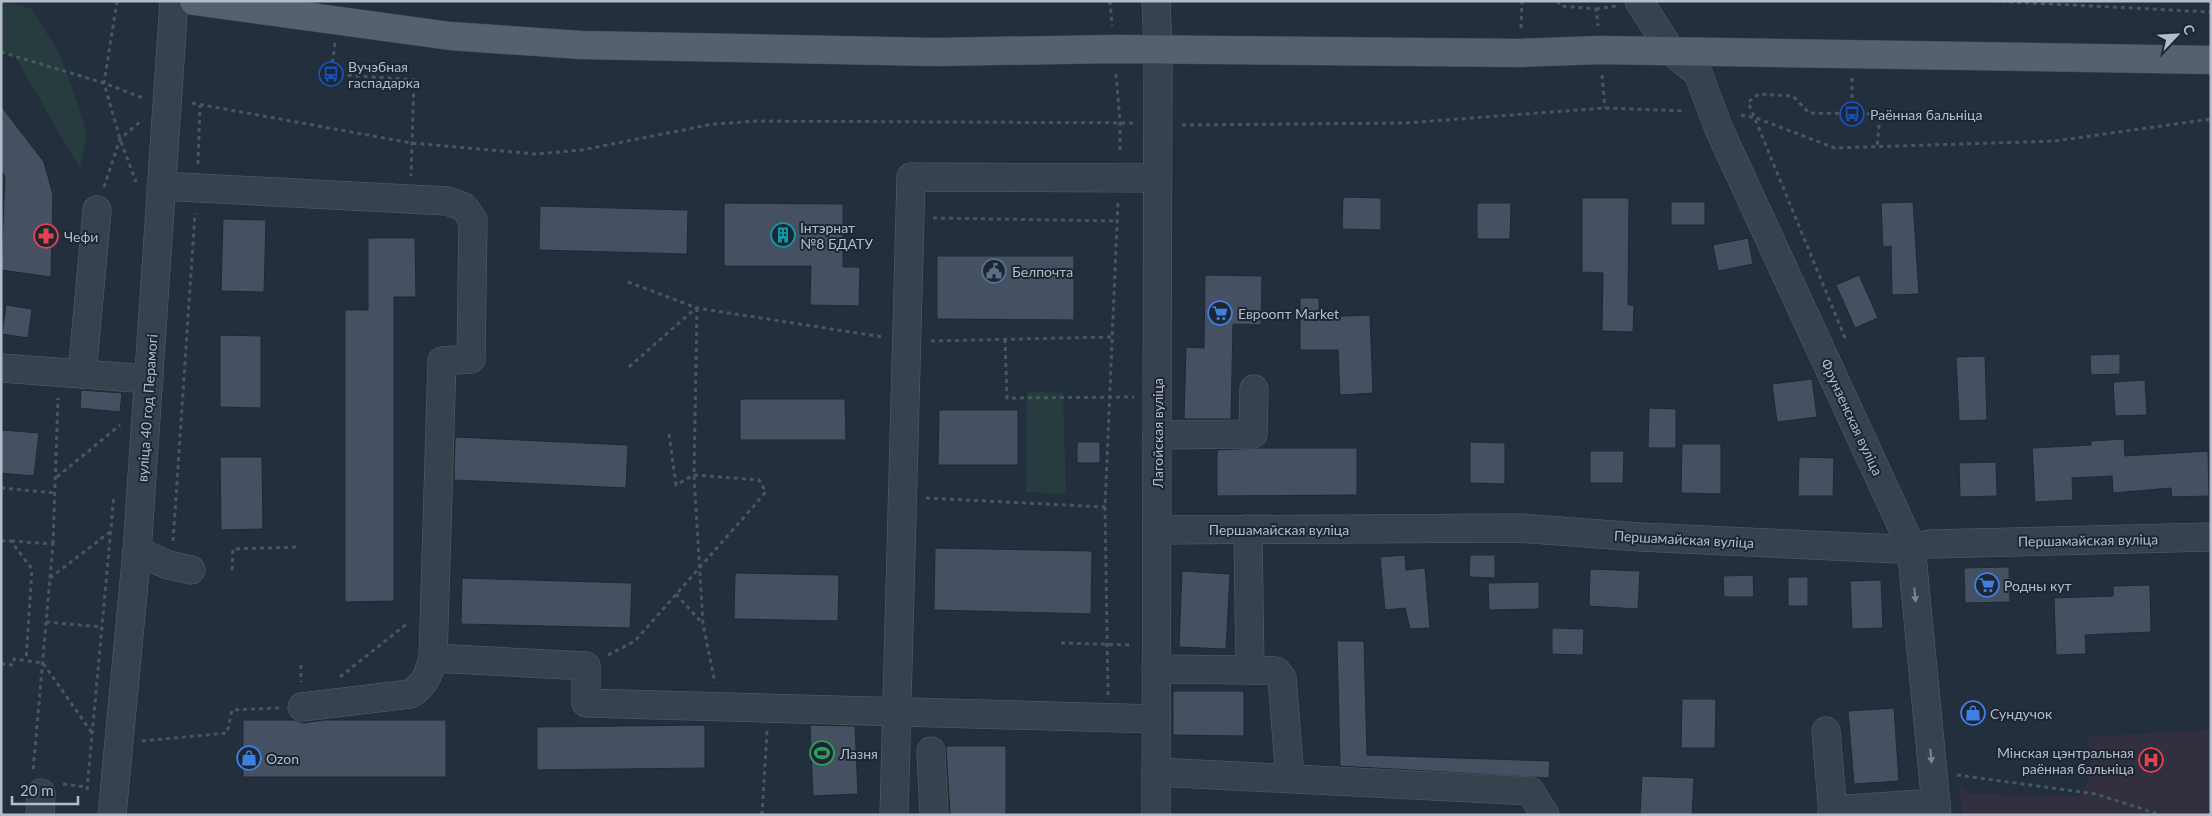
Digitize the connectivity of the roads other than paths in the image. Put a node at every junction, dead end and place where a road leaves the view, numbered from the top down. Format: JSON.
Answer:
{"nodes":[{"id":1,"x":174,"y":1,"type":"edge"},
{"id":2,"x":194,"y":1,"type":"edge"},
{"id":3,"x":1156,"y":1,"type":"edge"},
{"id":4,"x":1639,"y":1,"type":"edge"},
{"id":5,"x":1158,"y":51,"type":"junction"},
{"id":6,"x":1671,"y":51,"type":"junction"},
{"id":7,"x":2211,"y":60,"type":"edge"},
{"id":8,"x":1157,"y":178,"type":"junction"},
{"id":9,"x":149,"y":186,"type":"junction"},
{"id":10,"x":97,"y":210,"type":"road end"},
{"id":11,"x":1,"y":368,"type":"edge"},
{"id":12,"x":82,"y":374,"type":"junction"},
{"id":13,"x":149,"y":379,"type":"junction"},
{"id":14,"x":1254,"y":389,"type":"dead end"},
{"id":15,"x":1157,"y":436,"type":"junction"},
{"id":16,"x":1248,"y":529,"type":"junction"},
{"id":17,"x":1156,"y":530,"type":"junction"},
{"id":18,"x":2211,"y":537,"type":"edge"},
{"id":19,"x":1911,"y":546,"type":"junction"},
{"id":20,"x":138,"y":550,"type":"junction"},
{"id":21,"x":180,"y":568,"type":"road end"},
{"id":22,"x":1156,"y":657,"type":"junction"},
{"id":23,"x":433,"y":658,"type":"junction"},
{"id":24,"x":1250,"y":670,"type":"junction"},
{"id":25,"x":302,"y":707,"type":"dead end"},
{"id":26,"x":898,"y":712,"type":"junction"},
{"id":27,"x":1156,"y":718,"type":"junction"},
{"id":28,"x":1826,"y":731,"type":"dead end"},
{"id":29,"x":931,"y":751,"type":"dead end"},
{"id":30,"x":1156,"y":772,"type":"junction"},
{"id":31,"x":1290,"y":778,"type":"junction"},
{"id":32,"x":1936,"y":809,"type":"edge"},
{"id":33,"x":1833,"y":812,"type":"edge"},
{"id":34,"x":112,"y":815,"type":"edge"},
{"id":35,"x":894,"y":815,"type":"edge"},
{"id":36,"x":934,"y":815,"type":"edge"},
{"id":37,"x":1156,"y":815,"type":"edge"},
{"id":38,"x":1546,"y":815,"type":"edge"}],
"edges":[{"from":1,"to":9,"type":"street","name":"вуліца 40 год Перамогі"},
{"from":2,"to":5,"type":"main road"},
{"from":3,"to":5,"type":"street","name":"Лагойская вуліца"},
{"from":4,"to":6,"type":"street","name":"Фрунзенская вуліца"},
{"from":5,"to":6,"type":"main road"},
{"from":5,"to":8,"type":"street","name":"Лагойская вуліца"},
{"from":6,"to":7,"type":"main road"},
{"from":6,"to":19,"type":"street","name":"Фрунзенская вуліца"},
{"from":8,"to":15,"type":"street","name":"Лагойская вуліца"},
{"from":8,"to":26,"type":"street"},
{"from":9,"to":13,"type":"street","name":"вуліца 40 год Перамогі"},
{"from":9,"to":23,"type":"street"},
{"from":10,"to":12,"type":"street"},
{"from":11,"to":12,"type":"street"},
{"from":12,"to":13,"type":"street"},
{"from":13,"to":20,"type":"street","name":"вуліца 40 год Перамогі"},
{"from":14,"to":15,"type":"street"},
{"from":15,"to":17,"type":"street","name":"Лагойская вуліца"},
{"from":16,"to":17,"type":"street","name":"Першамайская вуліца"},
{"from":16,"to":19,"type":"street","name":"Першамайская вуліца"},
{"from":16,"to":24,"type":"street"},
{"from":17,"to":22,"type":"street","name":"Лагойская вуліца"},
{"from":18,"to":19,"type":"street","name":"Першамайская вуліца"},
{"from":19,"to":32,"type":"street","name":"Фрунзенская вуліца","one_way":true},
{"from":20,"to":21,"type":"street"},
{"from":20,"to":34,"type":"street","name":"вуліца 40 год Перамогі"},
{"from":22,"to":24,"type":"street"},
{"from":22,"to":27,"type":"street","name":"Лагойская вуліца"},
{"from":23,"to":25,"type":"street"},
{"from":23,"to":26,"type":"street"},
{"from":24,"to":31,"type":"street"},
{"from":26,"to":27,"type":"street"},
{"from":26,"to":35,"type":"street"},
{"from":27,"to":30,"type":"street","name":"Лагойская вуліца"},
{"from":28,"to":33,"type":"street"},
{"from":29,"to":36,"type":"street"},
{"from":30,"to":31,"type":"street"},
{"from":30,"to":37,"type":"street","name":"Лагойская вуліца"},
{"from":31,"to":38,"type":"street"},
{"from":32,"to":33,"type":"street"}]}
